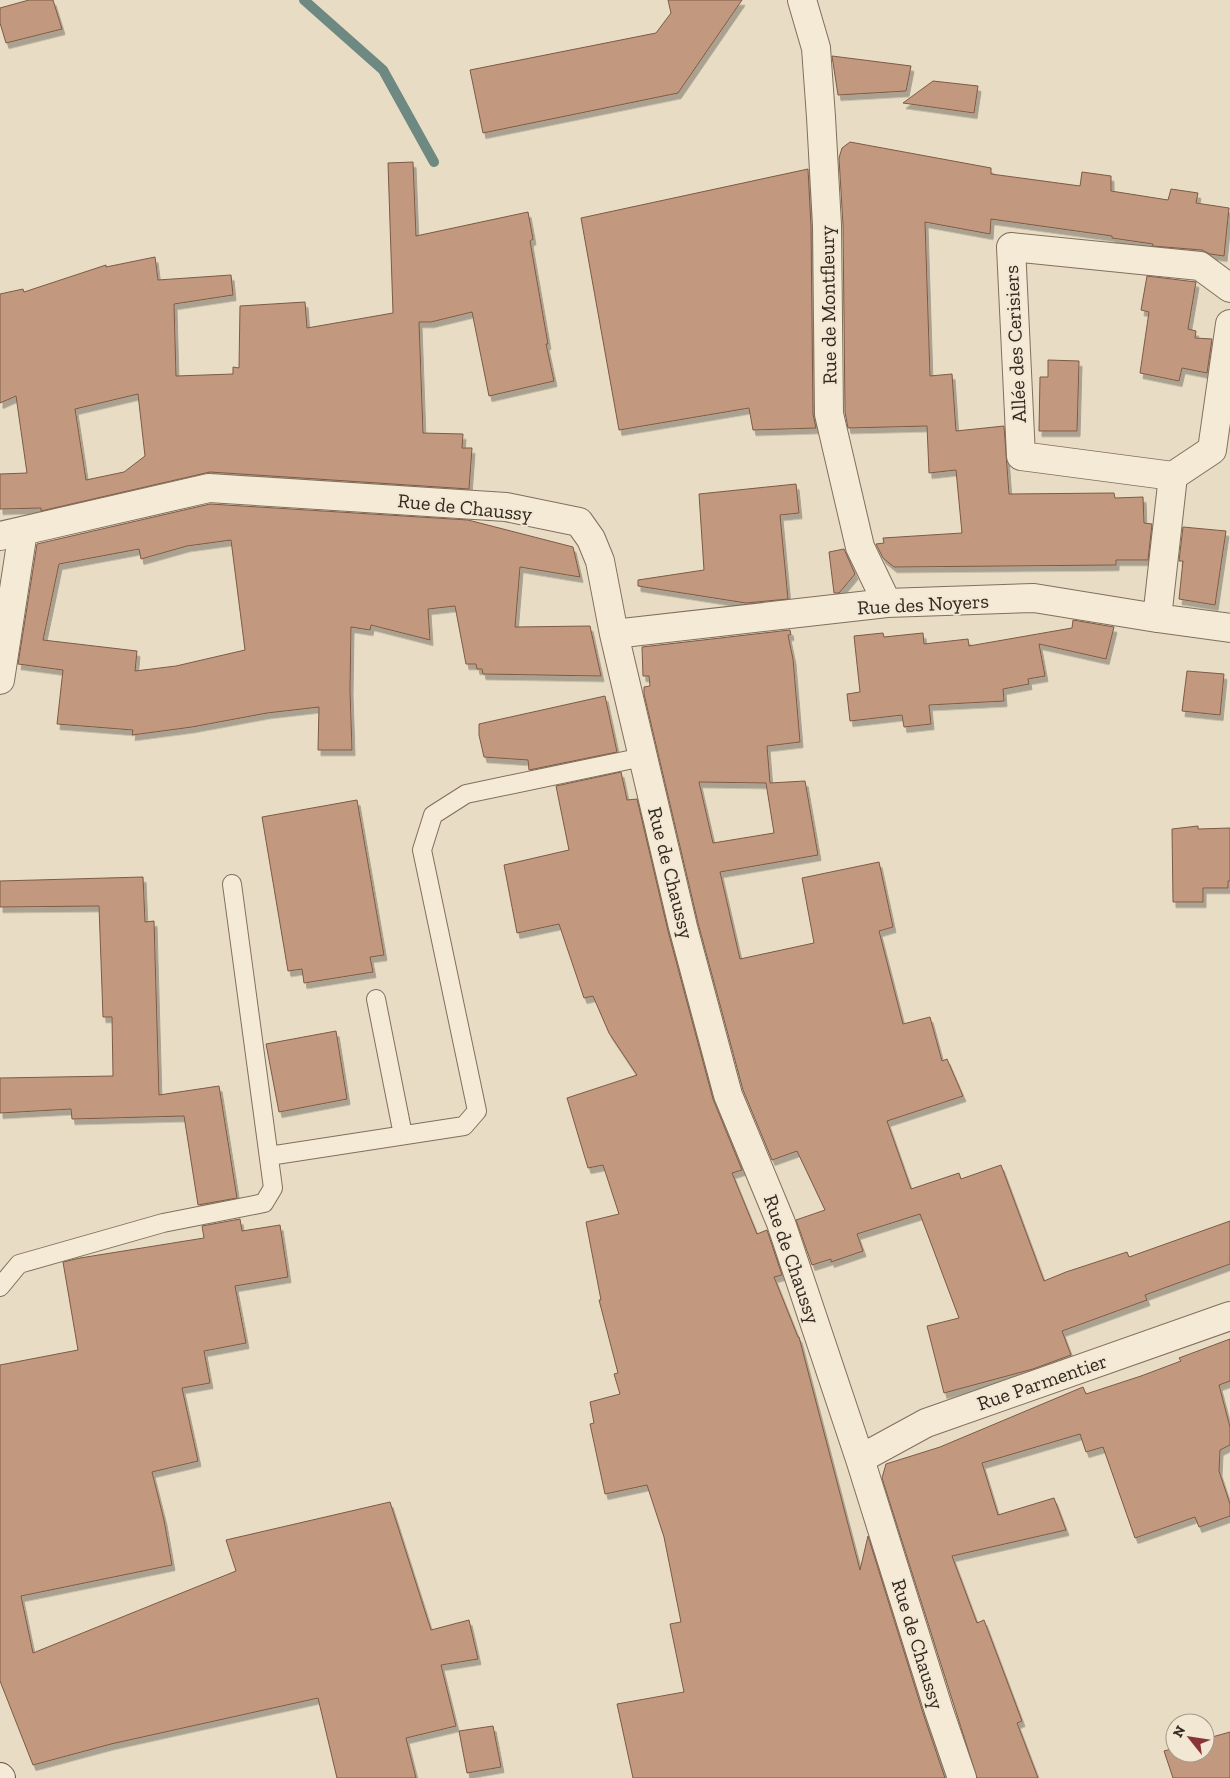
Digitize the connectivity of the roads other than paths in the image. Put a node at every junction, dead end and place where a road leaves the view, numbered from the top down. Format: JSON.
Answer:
{"nodes":[{"id":1,"x":802,"y":0,"type":"edge"},
{"id":2,"x":1230,"y":288,"type":"edge"},
{"id":3,"x":1230,"y":324,"type":"edge"},
{"id":4,"x":1173,"y":476,"type":"junction"},
{"id":5,"x":12,"y":534,"type":"edge"},
{"id":6,"x":887,"y":603,"type":"junction"},
{"id":7,"x":1158,"y":618,"type":"junction"},
{"id":8,"x":1230,"y":628,"type":"edge"},
{"id":9,"x":614,"y":634,"type":"junction"},
{"id":10,"x":0,"y":680,"type":"edge"},
{"id":11,"x":643,"y":757,"type":"junction"},
{"id":12,"x":232,"y":884,"type":"dead end"},
{"id":13,"x":376,"y":999,"type":"dead end"},
{"id":14,"x":403,"y":1135,"type":"junction"},
{"id":15,"x":269,"y":1156,"type":"junction"},
{"id":16,"x":0,"y":1287,"type":"edge"},
{"id":17,"x":1230,"y":1316,"type":"edge"},
{"id":18,"x":860,"y":1459,"type":"junction"},
{"id":19,"x":962,"y":1778,"type":"edge"}],
"edges":[{"from":1,"to":6,"type":"street","name":"Rue de Montfleury"},
{"from":2,"to":4,"type":"street","name":"Allée des Cerisiers"},
{"from":3,"to":4,"type":"street"},
{"from":4,"to":7,"type":"street"},
{"from":5,"to":9,"type":"street","name":"Rue de Chaussy"},
{"from":5,"to":10,"type":"street"},
{"from":6,"to":7,"type":"street","name":"Rue des Noyers"},
{"from":6,"to":9,"type":"street","name":"Rue des Noyers"},
{"from":7,"to":8,"type":"street","name":"Rue des Noyers"},
{"from":9,"to":11,"type":"street","name":"Rue de Chaussy"},
{"from":11,"to":14,"type":"lane"},
{"from":11,"to":18,"type":"street","name":"Rue de Chaussy"},
{"from":12,"to":15,"type":"lane"},
{"from":13,"to":14,"type":"lane"},
{"from":14,"to":15,"type":"lane"},
{"from":15,"to":16,"type":"lane"},
{"from":17,"to":18,"type":"street","name":"Rue Parmentier"},
{"from":18,"to":19,"type":"street","name":"Rue de Chaussy"}]}
